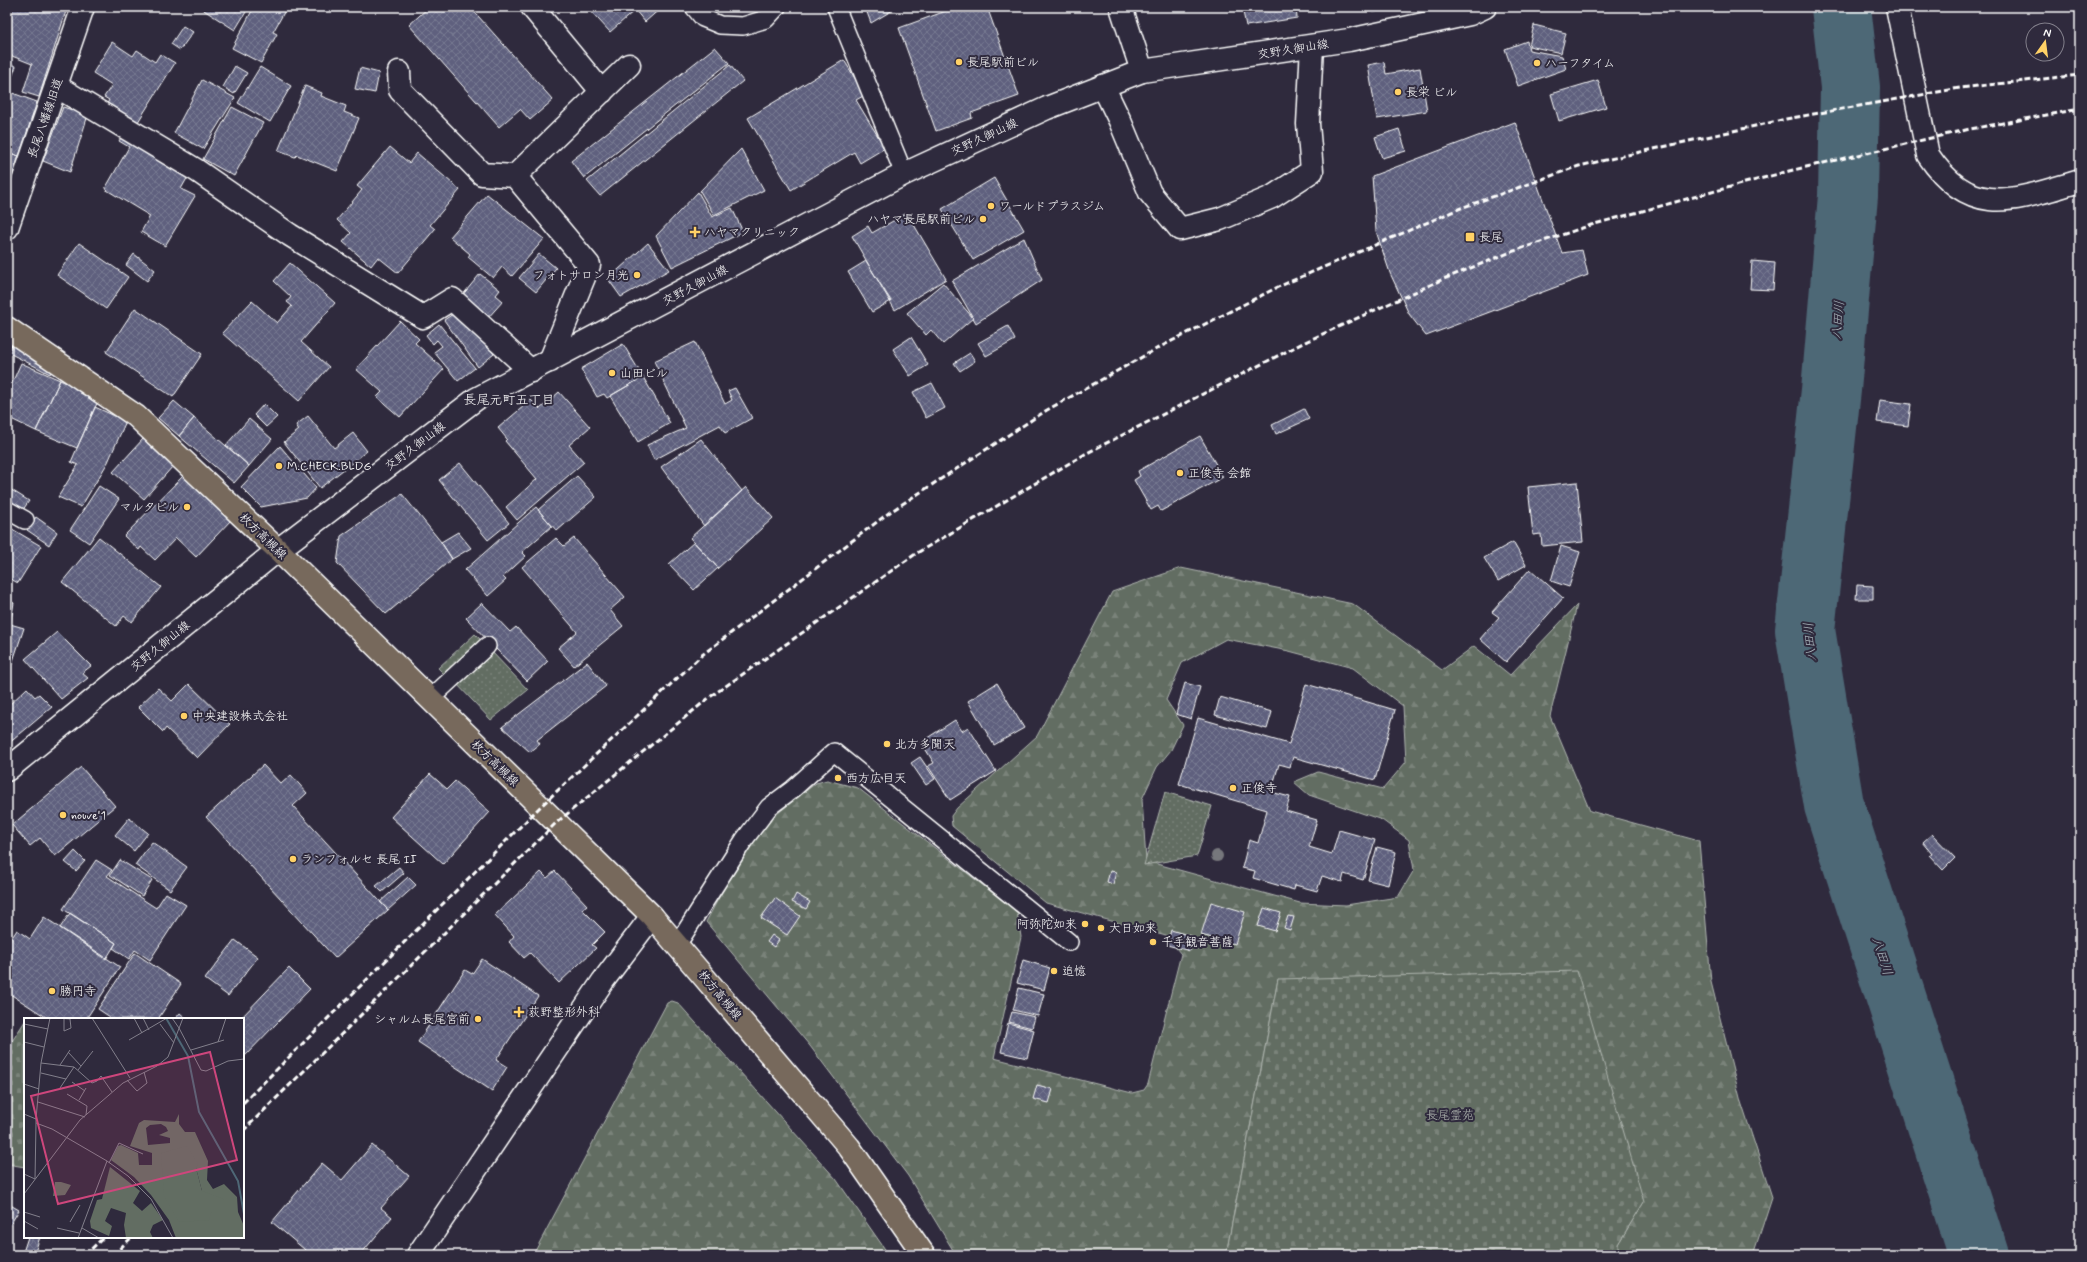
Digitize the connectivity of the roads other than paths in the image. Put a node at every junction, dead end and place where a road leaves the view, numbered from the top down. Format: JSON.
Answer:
{"nodes":[{"id":1,"x":83,"y":7,"type":"edge"},
{"id":2,"x":532,"y":7,"type":"edge"},
{"id":3,"x":694,"y":7,"type":"edge"},
{"id":4,"x":776,"y":7,"type":"edge"},
{"id":5,"x":836,"y":7,"type":"edge"},
{"id":6,"x":1121,"y":7,"type":"edge"},
{"id":7,"x":1485,"y":7,"type":"edge"},
{"id":8,"x":1897,"y":7,"type":"edge"},
{"id":9,"x":1312,"y":46,"type":"junction"},
{"id":10,"x":629,"y":65,"type":"dead end"},
{"id":11,"x":1142,"y":71,"type":"junction"},
{"id":12,"x":399,"y":72,"type":"dead end"},
{"id":13,"x":56,"y":86,"type":"junction"},
{"id":14,"x":1103,"y":86,"type":"junction"},
{"id":15,"x":602,"y":92,"type":"junction"},
{"id":16,"x":904,"y":174,"type":"junction"},
{"id":17,"x":515,"y":176,"type":"junction"},
{"id":18,"x":2080,"y":181,"type":"edge"},
{"id":19,"x":7,"y":228,"type":"edge"},
{"id":20,"x":7,"y":328,"type":"edge"},
{"id":21,"x":540,"y":366,"type":"junction"},
{"id":22,"x":7,"y":510,"type":"edge"},
{"id":23,"x":25,"y":520,"type":"dead end"},
{"id":24,"x":278,"y":550,"type":"junction"},
{"id":25,"x":487,"y":646,"type":"dead end"},
{"id":26,"x":430,"y":700,"type":"junction"},
{"id":27,"x":7,"y":770,"type":"edge"},
{"id":28,"x":652,"y":916,"type":"junction"},
{"id":29,"x":1070,"y":942,"type":"dead end"},
{"id":30,"x":677,"y":945,"type":"junction"},
{"id":31,"x":418,"y":1255,"type":"edge"},
{"id":32,"x":924,"y":1255,"type":"edge"}],
"edges":[{"from":1,"to":13,"type":"street","name":"長尾八幡線旧道"},
{"from":2,"to":15,"type":"street"},
{"from":3,"to":4,"type":"lane"},
{"from":5,"to":16,"type":"lane"},
{"from":6,"to":11,"type":"street"},
{"from":7,"to":9,"type":"street","name":"交野久御山線"},
{"from":8,"to":18,"type":"street"},
{"from":9,"to":11,"type":"street","name":"交野久御山線"},
{"from":9,"to":14,"type":"street"},
{"from":10,"to":15,"type":"street"},
{"from":11,"to":14,"type":"street","name":"交野久御山線"},
{"from":12,"to":17,"type":"street"},
{"from":13,"to":19,"type":"street","name":"長尾八幡線旧道"},
{"from":13,"to":21,"type":"street"},
{"from":14,"to":16,"type":"street","name":"交野久御山線"},
{"from":15,"to":17,"type":"street"},
{"from":16,"to":21,"type":"street","name":"交野久御山線"},
{"from":17,"to":21,"type":"street"},
{"from":20,"to":24,"type":"main road","name":"枚方高槻線"},
{"from":21,"to":24,"type":"street","name":"交野久御山線"},
{"from":22,"to":23,"type":"lane"},
{"from":24,"to":26,"type":"main road","name":"枚方高槻線"},
{"from":24,"to":27,"type":"street","name":"交野久御山線"},
{"from":25,"to":26,"type":"lane"},
{"from":26,"to":28,"type":"main road","name":"枚方高槻線"},
{"from":28,"to":30,"type":"main road","name":"枚方高槻線"},
{"from":28,"to":31,"type":"street"},
{"from":29,"to":30,"type":"lane"},
{"from":30,"to":32,"type":"main road","name":"枚方高槻線"}]}
